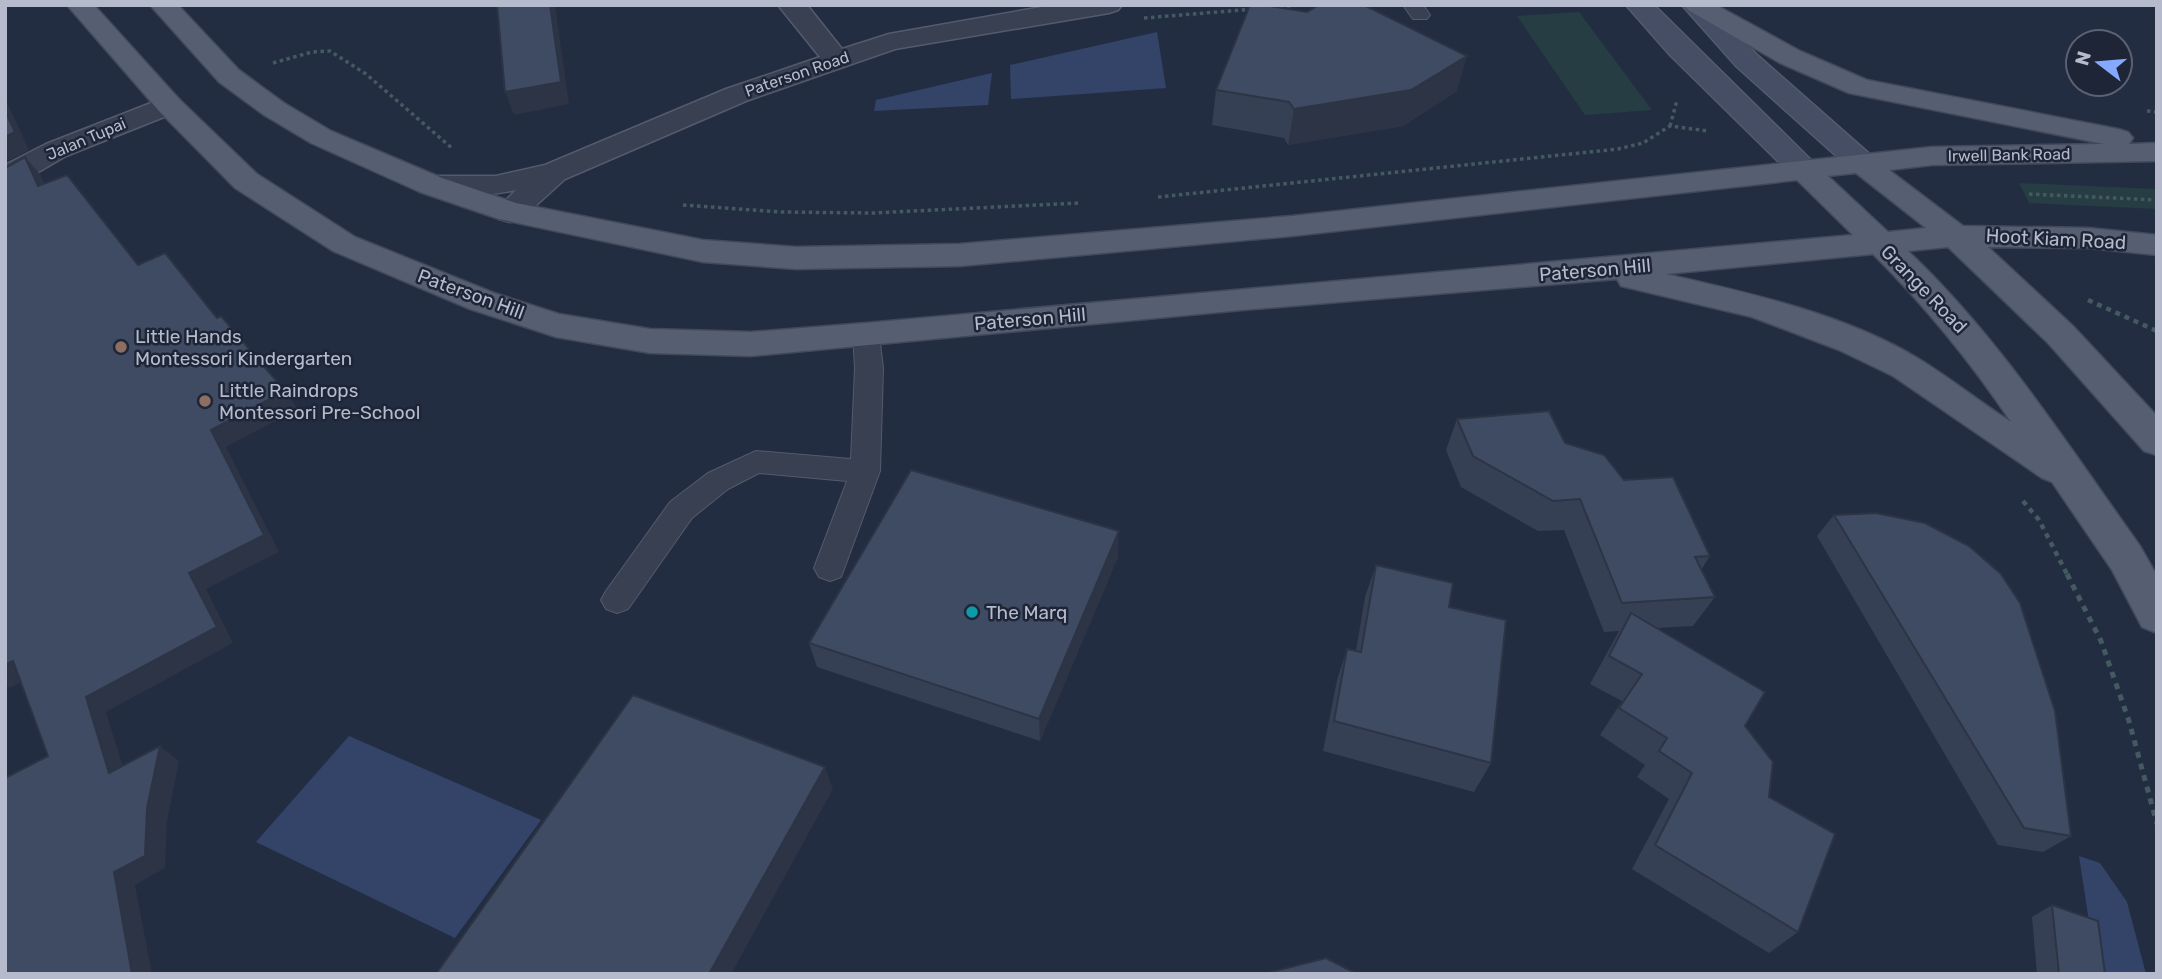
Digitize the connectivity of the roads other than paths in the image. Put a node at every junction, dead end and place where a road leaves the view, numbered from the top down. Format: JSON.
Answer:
{"nodes":[{"id":1,"x":80,"y":5,"type":"edge"},
{"id":2,"x":163,"y":5,"type":"edge"},
{"id":3,"x":791,"y":5,"type":"edge"},
{"id":4,"x":1109,"y":5,"type":"edge"},
{"id":5,"x":1639,"y":5,"type":"edge"},
{"id":6,"x":1696,"y":5,"type":"edge"},
{"id":7,"x":1081,"y":6,"type":"edge"},
{"id":8,"x":837,"y":60,"type":"junction"},
{"id":9,"x":169,"y":105,"type":"junction"},
{"id":10,"x":2157,"y":146,"type":"edge"},
{"id":11,"x":2157,"y":152,"type":"edge"},
{"id":12,"x":1863,"y":164,"type":"junction"},
{"id":13,"x":1805,"y":171,"type":"junction"},
{"id":14,"x":5,"y":178,"type":"edge"},
{"id":15,"x":503,"y":198,"type":"junction"},
{"id":16,"x":1955,"y":236,"type":"junction"},
{"id":17,"x":1880,"y":243,"type":"junction"},
{"id":18,"x":2157,"y":245,"type":"edge"},
{"id":19,"x":1601,"y":270,"type":"junction"},
{"id":20,"x":866,"y":335,"type":"junction"},
{"id":21,"x":2157,"y":441,"type":"edge"},
{"id":22,"x":865,"y":471,"type":"junction"},
{"id":23,"x":2072,"y":478,"type":"junction"},
{"id":24,"x":831,"y":568,"type":"dead end"},
{"id":25,"x":617,"y":600,"type":"dead end"},
{"id":26,"x":2157,"y":615,"type":"edge"}],
"edges":[{"from":1,"to":9,"type":"main road"},
{"from":2,"to":15,"type":"main road"},
{"from":3,"to":8,"type":"street"},
{"from":4,"to":7,"type":"street","name":"Paterson Road"},
{"from":5,"to":13,"type":"main road","name":"Grange Road"},
{"from":6,"to":10,"type":"main road"},
{"from":6,"to":12,"type":"main road"},
{"from":7,"to":8,"type":"street","name":"Paterson Road"},
{"from":8,"to":15,"type":"street","name":"Paterson Road"},
{"from":9,"to":14,"type":"street","name":"Jalan Tupai"},
{"from":9,"to":20,"type":"main road","name":"Paterson Hill"},
{"from":11,"to":12,"type":"main road","name":"Irwell Bank Road"},
{"from":12,"to":13,"type":"main road"},
{"from":12,"to":16,"type":"main road"},
{"from":13,"to":15,"type":"main road"},
{"from":13,"to":17,"type":"main road","name":"Grange Road"},
{"from":16,"to":17,"type":"main road","name":"Paterson Hill"},
{"from":16,"to":18,"type":"main road","name":"Hoot Kiam Road"},
{"from":16,"to":21,"type":"main road"},
{"from":17,"to":19,"type":"main road","name":"Paterson Hill"},
{"from":17,"to":23,"type":"main road","name":"Grange Road"},
{"from":19,"to":20,"type":"main road","name":"Paterson Hill"},
{"from":19,"to":23,"type":"main road"},
{"from":20,"to":22,"type":"lane"},
{"from":22,"to":24,"type":"lane"},
{"from":22,"to":25,"type":"lane"},
{"from":23,"to":26,"type":"main road","name":"Grange Road"}]}
